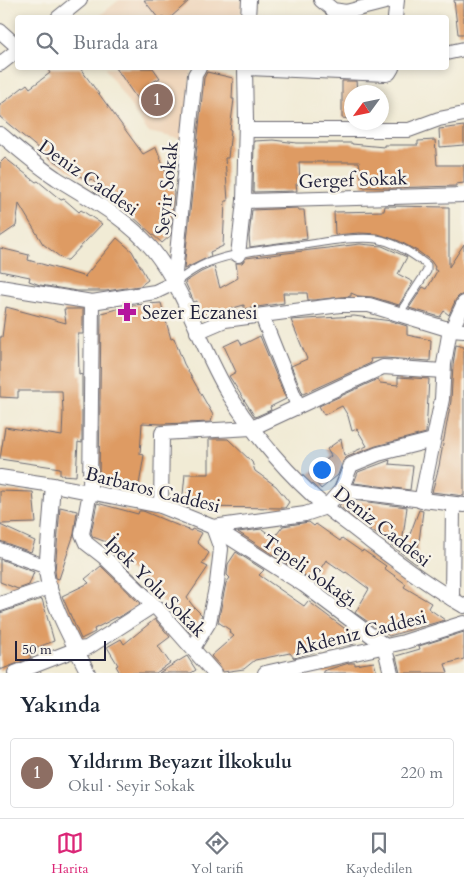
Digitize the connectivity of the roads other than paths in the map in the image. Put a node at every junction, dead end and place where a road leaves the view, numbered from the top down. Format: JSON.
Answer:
{"nodes":[{"id":1,"x":248,"y":0,"type":"edge"},
{"id":2,"x":320,"y":0,"type":"edge"},
{"id":3,"x":393,"y":0,"type":"edge"},
{"id":4,"x":397,"y":0,"type":"edge"},
{"id":5,"x":74,"y":2,"type":"edge"},
{"id":6,"x":61,"y":15,"type":"edge"},
{"id":7,"x":248,"y":15,"type":"edge"},
{"id":8,"x":395,"y":15,"type":"edge"},
{"id":9,"x":0,"y":32,"type":"edge"},
{"id":10,"x":15,"y":46,"type":"edge"},
{"id":11,"x":464,"y":49,"type":"edge"},
{"id":12,"x":15,"y":52,"type":"edge"},
{"id":13,"x":449,"y":52,"type":"edge"},
{"id":14,"x":0,"y":64,"type":"edge"},
{"id":15,"x":198,"y":70,"type":"edge"},
{"id":16,"x":245,"y":70,"type":"edge"},
{"id":17,"x":292,"y":70,"type":"edge"},
{"id":18,"x":391,"y":70,"type":"edge"},
{"id":19,"x":464,"y":114,"type":"edge"},
{"id":20,"x":246,"y":130,"type":"junction"},
{"id":21,"x":0,"y":134,"type":"edge"},
{"id":22,"x":464,"y":195,"type":"edge"},
{"id":23,"x":244,"y":201,"type":"junction"},
{"id":24,"x":238,"y":255,"type":"junction"},
{"id":25,"x":174,"y":284,"type":"junction"},
{"id":26,"x":0,"y":286,"type":"edge"},
{"id":27,"x":92,"y":302,"type":"junction"},
{"id":28,"x":464,"y":303,"type":"edge"},
{"id":29,"x":399,"y":314,"type":"junction"},
{"id":30,"x":262,"y":316,"type":"junction"},
{"id":31,"x":458,"y":330,"type":"edge"},
{"id":32,"x":197,"y":332,"type":"junction"},
{"id":33,"x":443,"y":371,"type":"junction"},
{"id":34,"x":298,"y":406,"type":"junction"},
{"id":35,"x":252,"y":428,"type":"junction"},
{"id":36,"x":433,"y":440,"type":"junction"},
{"id":37,"x":0,"y":478,"type":"edge"},
{"id":38,"x":53,"y":485,"type":"junction"},
{"id":39,"x":341,"y":490,"type":"junction"},
{"id":40,"x":90,"y":492,"type":"junction"},
{"id":41,"x":420,"y":501,"type":"junction"},
{"id":42,"x":458,"y":505,"type":"edge"},
{"id":43,"x":161,"y":506,"type":"junction"},
{"id":44,"x":326,"y":507,"type":"junction"},
{"id":45,"x":213,"y":527,"type":"junction"},
{"id":46,"x":0,"y":550,"type":"edge"},
{"id":47,"x":47,"y":567,"type":"junction"},
{"id":48,"x":50,"y":587,"type":"junction"},
{"id":49,"x":458,"y":602,"type":"edge"},
{"id":50,"x":0,"y":604,"type":"edge"},
{"id":51,"x":154,"y":605,"type":"junction"},
{"id":52,"x":464,"y":624,"type":"edge"},
{"id":53,"x":384,"y":645,"type":"junction"},
{"id":54,"x":193,"y":648,"type":"junction"},
{"id":55,"x":77,"y":649,"type":"junction"},
{"id":56,"x":15,"y":673,"type":"edge"},
{"id":57,"x":88,"y":673,"type":"edge"},
{"id":58,"x":214,"y":673,"type":"edge"},
{"id":59,"x":265,"y":673,"type":"edge"},
{"id":60,"x":391,"y":673,"type":"edge"}],
"edges":[{"from":1,"to":7,"type":"street"},
{"from":2,"to":3,"type":"street"},
{"from":4,"to":8,"type":"street"},
{"from":5,"to":6,"type":"street"},
{"from":9,"to":10,"type":"street"},
{"from":11,"to":13,"type":"street"},
{"from":12,"to":14,"type":"street"},
{"from":15,"to":25,"type":"street","name":"Seyir Sokak"},
{"from":16,"to":20,"type":"street"},
{"from":17,"to":18,"type":"street"},
{"from":19,"to":20,"type":"street"},
{"from":20,"to":23,"type":"street"},
{"from":21,"to":25,"type":"street","name":"Deniz Caddesi"},
{"from":22,"to":23,"type":"street","name":"Gergef Sokak"},
{"from":23,"to":24,"type":"street"},
{"from":24,"to":25,"type":"lane"},
{"from":24,"to":29,"type":"lane"},
{"from":25,"to":27,"type":"street"},
{"from":25,"to":32,"type":"street","name":"Deniz Caddesi"},
{"from":26,"to":27,"type":"street"},
{"from":27,"to":40,"type":"street","name":"İpek Yolu Sokak"},
{"from":28,"to":31,"type":"street"},
{"from":29,"to":30,"type":"street"},
{"from":29,"to":31,"type":"street"},
{"from":30,"to":32,"type":"street"},
{"from":30,"to":34,"type":"street"},
{"from":31,"to":33,"type":"street"},
{"from":32,"to":35,"type":"street","name":"Deniz Caddesi"},
{"from":33,"to":34,"type":"street"},
{"from":33,"to":36,"type":"street"},
{"from":34,"to":35,"type":"street"},
{"from":35,"to":43,"type":"street"},
{"from":35,"to":44,"type":"street","name":"Deniz Caddesi"},
{"from":36,"to":39,"type":"street"},
{"from":36,"to":41,"type":"street"},
{"from":37,"to":38,"type":"street","name":"Barbaros Caddesi"},
{"from":38,"to":40,"type":"street","name":"Barbaros Caddesi"},
{"from":38,"to":47,"type":"street"},
{"from":39,"to":41,"type":"street"},
{"from":39,"to":44,"type":"street"},
{"from":40,"to":43,"type":"street","name":"Barbaros Caddesi"},
{"from":40,"to":51,"type":"street","name":"İpek Yolu Sokak"},
{"from":41,"to":42,"type":"street"},
{"from":42,"to":49,"type":"street"},
{"from":43,"to":45,"type":"street","name":"Barbaros Caddesi"},
{"from":44,"to":45,"type":"street","name":"Barbaros Caddesi"},
{"from":44,"to":49,"type":"street","name":"Deniz Caddesi"},
{"from":45,"to":53,"type":"street","name":"Tepeli Sokağı"},
{"from":45,"to":54,"type":"street"},
{"from":46,"to":47,"type":"street"},
{"from":47,"to":48,"type":"street"},
{"from":48,"to":50,"type":"street"},
{"from":48,"to":55,"type":"street"},
{"from":51,"to":54,"type":"street","name":"İpek Yolu Sokak"},
{"from":51,"to":55,"type":"street"},
{"from":52,"to":53,"type":"street","name":"Akdeniz Caddesi"},
{"from":53,"to":59,"type":"street","name":"Akdeniz Caddesi"},
{"from":53,"to":60,"type":"street"},
{"from":54,"to":58,"type":"street","name":"İpek Yolu Sokak"},
{"from":55,"to":56,"type":"street"},
{"from":55,"to":57,"type":"street"}]}
